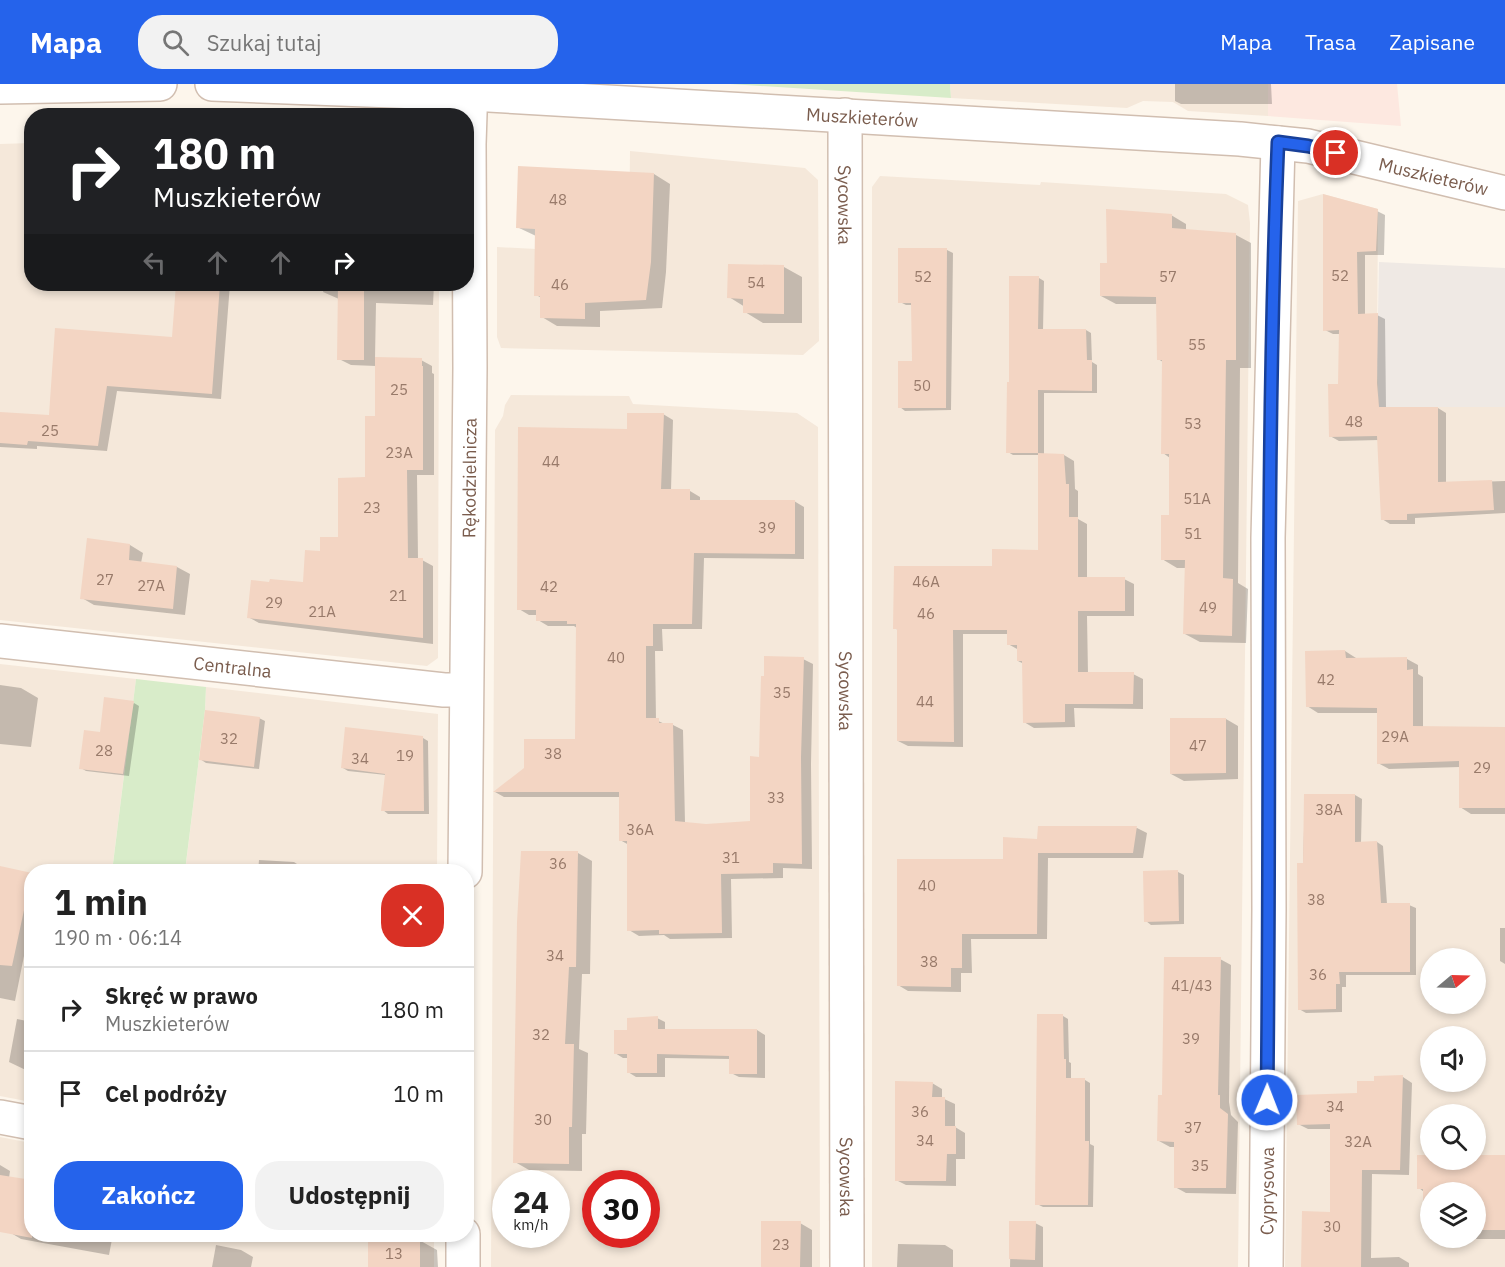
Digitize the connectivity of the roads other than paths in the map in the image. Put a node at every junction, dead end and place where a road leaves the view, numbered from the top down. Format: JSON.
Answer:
{"nodes":[{"id":1,"x":160,"y":84,"type":"edge"},
{"id":2,"x":212,"y":84,"type":"edge"},
{"id":3,"x":0,"y":87,"type":"edge"},
{"id":4,"x":471,"y":89,"type":"edge"},
{"id":5,"x":470,"y":108,"type":"edge"},
{"id":6,"x":845,"y":115,"type":"junction"},
{"id":7,"x":1278,"y":142,"type":"junction"},
{"id":8,"x":1505,"y":193,"type":"edge"},
{"id":9,"x":470,"y":291,"type":"edge"},
{"id":10,"x":0,"y":641,"type":"edge"},
{"id":11,"x":466,"y":690,"type":"junction"},
{"id":12,"x":465,"y":864,"type":"edge"},
{"id":13,"x":0,"y":1117,"type":"edge"},
{"id":14,"x":24,"y":1122,"type":"edge"},
{"id":15,"x":463,"y":1242,"type":"edge"},
{"id":16,"x":462,"y":1267,"type":"edge"},
{"id":17,"x":847,"y":1267,"type":"edge"},
{"id":18,"x":1266,"y":1267,"type":"edge"}],
"edges":[{"from":1,"to":3,"type":"street"},
{"from":2,"to":4,"type":"street","name":"Muszkieterów"},
{"from":4,"to":5,"type":"street","name":"Rękodzielnicza"},
{"from":4,"to":6,"type":"street","name":"Muszkieterów"},
{"from":6,"to":7,"type":"street","name":"Muszkieterów"},
{"from":6,"to":17,"type":"street","name":"Sycowska"},
{"from":7,"to":8,"type":"street","name":"Muszkieterów"},
{"from":7,"to":18,"type":"street","name":"Cyprysowa"},
{"from":9,"to":11,"type":"street","name":"Rękodzielnicza"},
{"from":10,"to":11,"type":"street","name":"Centralna"},
{"from":11,"to":12,"type":"street","name":"Rękodzielnicza"},
{"from":13,"to":14,"type":"street"},
{"from":15,"to":16,"type":"street"}]}
